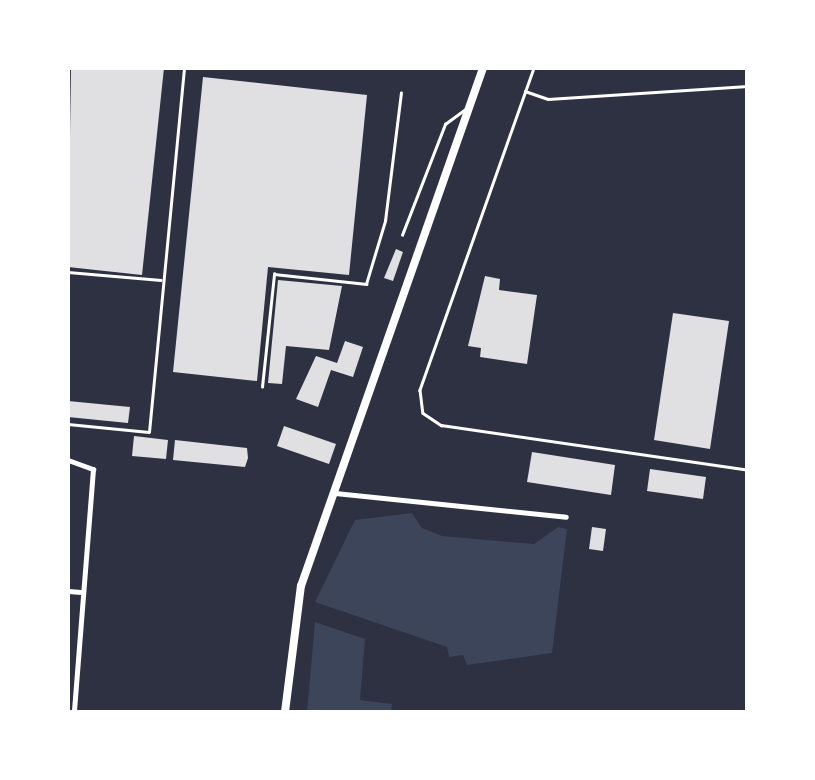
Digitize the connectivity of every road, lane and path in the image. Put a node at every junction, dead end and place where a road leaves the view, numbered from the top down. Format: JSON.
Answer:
{"nodes":[{"id":1,"x":184,"y":68,"type":"edge"},
{"id":2,"x":483,"y":68,"type":"edge"},
{"id":3,"x":534,"y":68,"type":"edge"},
{"id":4,"x":748,"y":86,"type":"edge"},
{"id":5,"x":524,"y":91,"type":"junction"},
{"id":6,"x":401,"y":94,"type":"dead end"},
{"id":7,"x":470,"y":107,"type":"junction"},
{"id":8,"x":402,"y":235,"type":"dead end"},
{"id":9,"x":68,"y":272,"type":"edge"},
{"id":10,"x":162,"y":280,"type":"junction"},
{"id":11,"x":262,"y":387,"type":"dead end"},
{"id":12,"x":68,"y":424,"type":"edge"},
{"id":13,"x":68,"y":460,"type":"edge"},
{"id":14,"x":748,"y":470,"type":"edge"},
{"id":15,"x":335,"y":493,"type":"junction"},
{"id":16,"x":566,"y":517,"type":"dead end"},
{"id":17,"x":68,"y":591,"type":"edge"},
{"id":18,"x":82,"y":592,"type":"junction"},
{"id":19,"x":74,"y":712,"type":"edge"},
{"id":20,"x":285,"y":712,"type":"edge"}],
"edges":[{"from":1,"to":10,"type":"lane"},
{"from":2,"to":7,"type":"main road"},
{"from":3,"to":5,"type":"lane"},
{"from":4,"to":5,"type":"lane"},
{"from":5,"to":14,"type":"lane"},
{"from":6,"to":11,"type":"lane"},
{"from":7,"to":8,"type":"lane"},
{"from":7,"to":15,"type":"main road"},
{"from":9,"to":10,"type":"lane"},
{"from":10,"to":12,"type":"lane"},
{"from":13,"to":18,"type":"street"},
{"from":15,"to":16,"type":"street"},
{"from":15,"to":20,"type":"main road"},
{"from":17,"to":18,"type":"street"},
{"from":18,"to":19,"type":"street"}]}
